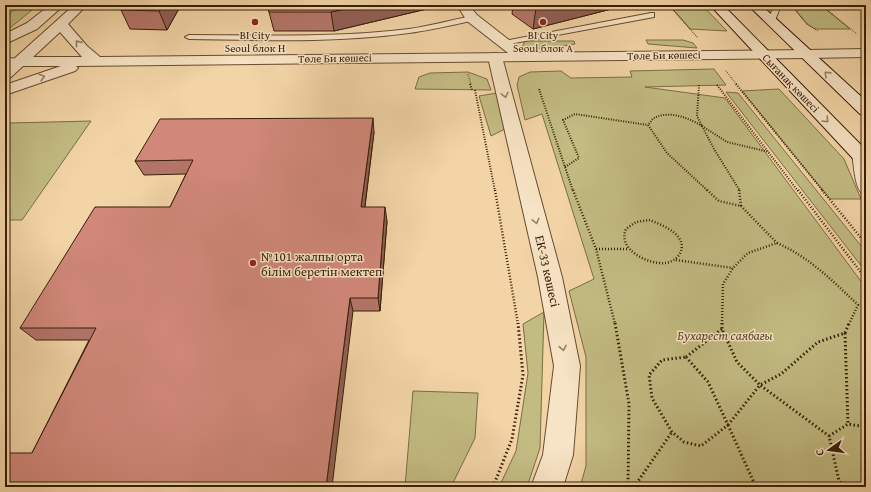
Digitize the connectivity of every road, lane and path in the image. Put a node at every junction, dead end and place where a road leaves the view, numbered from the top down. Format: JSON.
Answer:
{"nodes":[{"id":1,"x":58,"y":5,"type":"edge"},
{"id":2,"x":68,"y":5,"type":"edge"},
{"id":3,"x":81,"y":5,"type":"edge"},
{"id":4,"x":669,"y":5,"type":"edge"},
{"id":5,"x":716,"y":5,"type":"edge"},
{"id":6,"x":754,"y":5,"type":"edge"},
{"id":7,"x":778,"y":5,"type":"edge"},
{"id":8,"x":791,"y":5,"type":"edge"},
{"id":9,"x":821,"y":5,"type":"edge"},
{"id":10,"x":467,"y":9,"type":"edge"},
{"id":11,"x":651,"y":15,"type":"dead end"},
{"id":12,"x":771,"y":21,"type":"junction"},
{"id":13,"x":60,"y":24,"type":"junction"},
{"id":14,"x":818,"y":31,"type":"dead end"},
{"id":15,"x":857,"y":34,"type":"dead end"},
{"id":16,"x":189,"y":36,"type":"dead end"},
{"id":17,"x":5,"y":40,"type":"edge"},
{"id":18,"x":700,"y":41,"type":"dead end"},
{"id":19,"x":499,"y":50,"type":"junction"},
{"id":20,"x":866,"y":53,"type":"edge"},
{"id":21,"x":764,"y":54,"type":"junction"},
{"id":22,"x":806,"y":54,"type":"junction"},
{"id":23,"x":10,"y":61,"type":"edge"},
{"id":24,"x":96,"y":61,"type":"junction"},
{"id":25,"x":723,"y":67,"type":"dead end"},
{"id":26,"x":468,"y":72,"type":"dead end"},
{"id":27,"x":5,"y":75,"type":"edge"},
{"id":28,"x":699,"y":85,"type":"dead end"},
{"id":29,"x":716,"y":85,"type":"dead end"},
{"id":30,"x":538,"y":89,"type":"dead end"},
{"id":31,"x":5,"y":90,"type":"edge"},
{"id":32,"x":866,"y":110,"type":"edge"},
{"id":33,"x":648,"y":126,"type":"junction"},
{"id":34,"x":702,"y":126,"type":"junction"},
{"id":35,"x":769,"y":152,"type":"junction"},
{"id":36,"x":862,"y":156,"type":"edge"},
{"id":37,"x":565,"y":167,"type":"junction"},
{"id":38,"x":866,"y":192,"type":"edge"},
{"id":39,"x":741,"y":206,"type":"junction"},
{"id":40,"x":777,"y":243,"type":"junction"},
{"id":41,"x":866,"y":244,"type":"edge"},
{"id":42,"x":596,"y":249,"type":"junction"},
{"id":43,"x":629,"y":249,"type":"junction"},
{"id":44,"x":676,"y":260,"type":"junction"},
{"id":45,"x":733,"y":268,"type":"junction"},
{"id":46,"x":866,"y":279,"type":"edge"},
{"id":47,"x":722,"y":329,"type":"junction"},
{"id":48,"x":845,"y":333,"type":"junction"},
{"id":49,"x":686,"y":357,"type":"junction"},
{"id":50,"x":760,"y":385,"type":"junction"},
{"id":51,"x":728,"y":424,"type":"junction"},
{"id":52,"x":848,"y":424,"type":"junction"},
{"id":53,"x":866,"y":427,"type":"edge"},
{"id":54,"x":672,"y":432,"type":"junction"},
{"id":55,"x":830,"y":436,"type":"junction"},
{"id":56,"x":494,"y":487,"type":"edge"},
{"id":57,"x":546,"y":487,"type":"edge"},
{"id":58,"x":628,"y":487,"type":"edge"},
{"id":59,"x":634,"y":487,"type":"edge"},
{"id":60,"x":756,"y":487,"type":"edge"},
{"id":61,"x":844,"y":487,"type":"edge"}],
"edges":[{"from":1,"to":17,"type":"street"},
{"from":2,"to":23,"type":"street"},
{"from":3,"to":13,"type":"street"},
{"from":4,"to":18,"type":"path"},
{"from":5,"to":21,"type":"street","name":"Сығанақ көшесі"},
{"from":6,"to":12,"type":"street"},
{"from":7,"to":12,"type":"lane"},
{"from":8,"to":14,"type":"path"},
{"from":9,"to":15,"type":"path"},
{"from":10,"to":16,"type":"lane"},
{"from":10,"to":19,"type":"street"},
{"from":11,"to":19,"type":"lane"},
{"from":12,"to":22,"type":"street"},
{"from":13,"to":23,"type":"street"},
{"from":24,"to":13,"type":"street","one_way":true},
{"from":19,"to":21,"type":"street","name":"Төле Би көшесі"},
{"from":19,"to":24,"type":"street","name":"Төле Би көшесі"},
{"from":19,"to":57,"type":"street","name":"ЕК-33 көшесі","one_way":true},
{"from":20,"to":22,"type":"street"},
{"from":21,"to":22,"type":"street","name":"Төле Би көшесі"},
{"from":21,"to":36,"type":"street","name":"Сығанақ көшесі","one_way":true},
{"from":32,"to":22,"type":"street","one_way":true},
{"from":23,"to":24,"type":"street","name":"Төле Би көшесі"},
{"from":23,"to":27,"type":"street"},
{"from":31,"to":24,"type":"street","one_way":true},
{"from":25,"to":41,"type":"path"},
{"from":26,"to":56,"type":"path"},
{"from":28,"to":34,"type":"path"},
{"from":29,"to":35,"type":"path"},
{"from":30,"to":37,"type":"path"},
{"from":33,"to":34,"type":"path"},
{"from":33,"to":37,"type":"path"},
{"from":33,"to":39,"type":"path"},
{"from":34,"to":35,"type":"path"},
{"from":34,"to":39,"type":"path"},
{"from":35,"to":46,"type":"path"},
{"from":36,"to":38,"type":"lane"},
{"from":37,"to":42,"type":"path"},
{"from":39,"to":40,"type":"path"},
{"from":40,"to":45,"type":"path"},
{"from":40,"to":48,"type":"path"},
{"from":42,"to":43,"type":"path"},
{"from":42,"to":58,"type":"path"},
{"from":43,"to":44,"type":"path"},
{"from":43,"to":44,"type":"path"},
{"from":44,"to":45,"type":"path"},
{"from":45,"to":47,"type":"path"},
{"from":47,"to":49,"type":"path"},
{"from":47,"to":50,"type":"path"},
{"from":48,"to":50,"type":"path"},
{"from":48,"to":52,"type":"path"},
{"from":49,"to":51,"type":"path"},
{"from":49,"to":54,"type":"path"},
{"from":50,"to":51,"type":"path"},
{"from":50,"to":55,"type":"path"},
{"from":51,"to":54,"type":"path"},
{"from":51,"to":60,"type":"path"},
{"from":52,"to":53,"type":"path"},
{"from":52,"to":55,"type":"path"},
{"from":54,"to":59,"type":"path"},
{"from":55,"to":61,"type":"path"}]}
